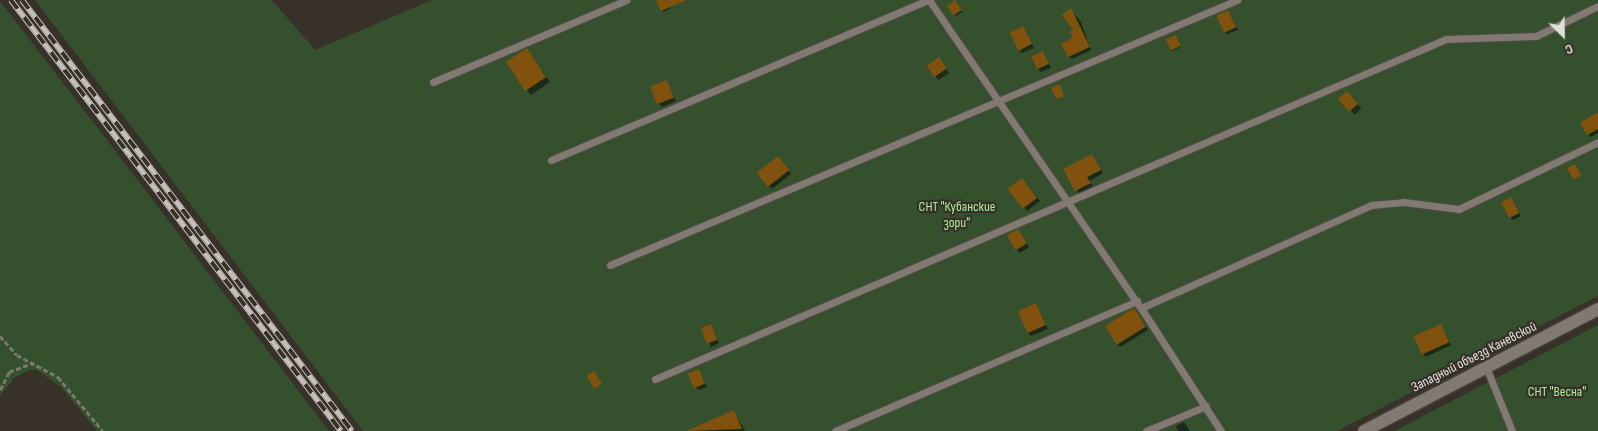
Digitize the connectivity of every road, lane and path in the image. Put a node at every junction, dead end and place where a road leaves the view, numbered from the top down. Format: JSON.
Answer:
{"nodes":[{"id":1,"x":626,"y":0,"type":"edge"},
{"id":2,"x":929,"y":0,"type":"edge"},
{"id":3,"x":1237,"y":0,"type":"edge"},
{"id":4,"x":1598,"y":6,"type":"edge"},
{"id":5,"x":433,"y":82,"type":"dead end"},
{"id":6,"x":998,"y":100,"type":"junction"},
{"id":7,"x":1598,"y":142,"type":"edge"},
{"id":8,"x":551,"y":160,"type":"dead end"},
{"id":9,"x":1067,"y":200,"type":"junction"},
{"id":10,"x":610,"y":266,"type":"dead end"},
{"id":11,"x":1137,"y":301,"type":"junction"},
{"id":12,"x":1141,"y":308,"type":"junction"},
{"id":13,"x":1598,"y":309,"type":"edge"},
{"id":14,"x":0,"y":336,"type":"edge"},
{"id":15,"x":34,"y":362,"type":"junction"},
{"id":16,"x":1486,"y":368,"type":"junction"},
{"id":17,"x":655,"y":379,"type":"dead end"},
{"id":18,"x":0,"y":390,"type":"edge"},
{"id":19,"x":1206,"y":406,"type":"junction"},
{"id":20,"x":103,"y":431,"type":"edge"},
{"id":21,"x":835,"y":431,"type":"edge"},
{"id":22,"x":1146,"y":431,"type":"edge"},
{"id":23,"x":1222,"y":431,"type":"edge"},
{"id":24,"x":1364,"y":431,"type":"edge"},
{"id":25,"x":1512,"y":431,"type":"edge"}],
"edges":[{"from":1,"to":5,"type":"lane"},
{"from":2,"to":6,"type":"lane"},
{"from":2,"to":8,"type":"lane"},
{"from":3,"to":6,"type":"lane"},
{"from":4,"to":9,"type":"lane"},
{"from":6,"to":9,"type":"lane"},
{"from":6,"to":10,"type":"lane"},
{"from":7,"to":12,"type":"lane"},
{"from":9,"to":11,"type":"lane"},
{"from":9,"to":17,"type":"lane"},
{"from":11,"to":12,"type":"lane"},
{"from":11,"to":21,"type":"lane"},
{"from":12,"to":19,"type":"lane"},
{"from":13,"to":16,"type":"main road","name":"Западный объезд Каневской"},
{"from":14,"to":15,"type":"path"},
{"from":15,"to":18,"type":"path"},
{"from":15,"to":20,"type":"path"},
{"from":16,"to":24,"type":"main road","name":"Западный объезд Каневской"},
{"from":16,"to":25,"type":"lane"},
{"from":19,"to":22,"type":"lane"},
{"from":19,"to":23,"type":"lane"}]}
